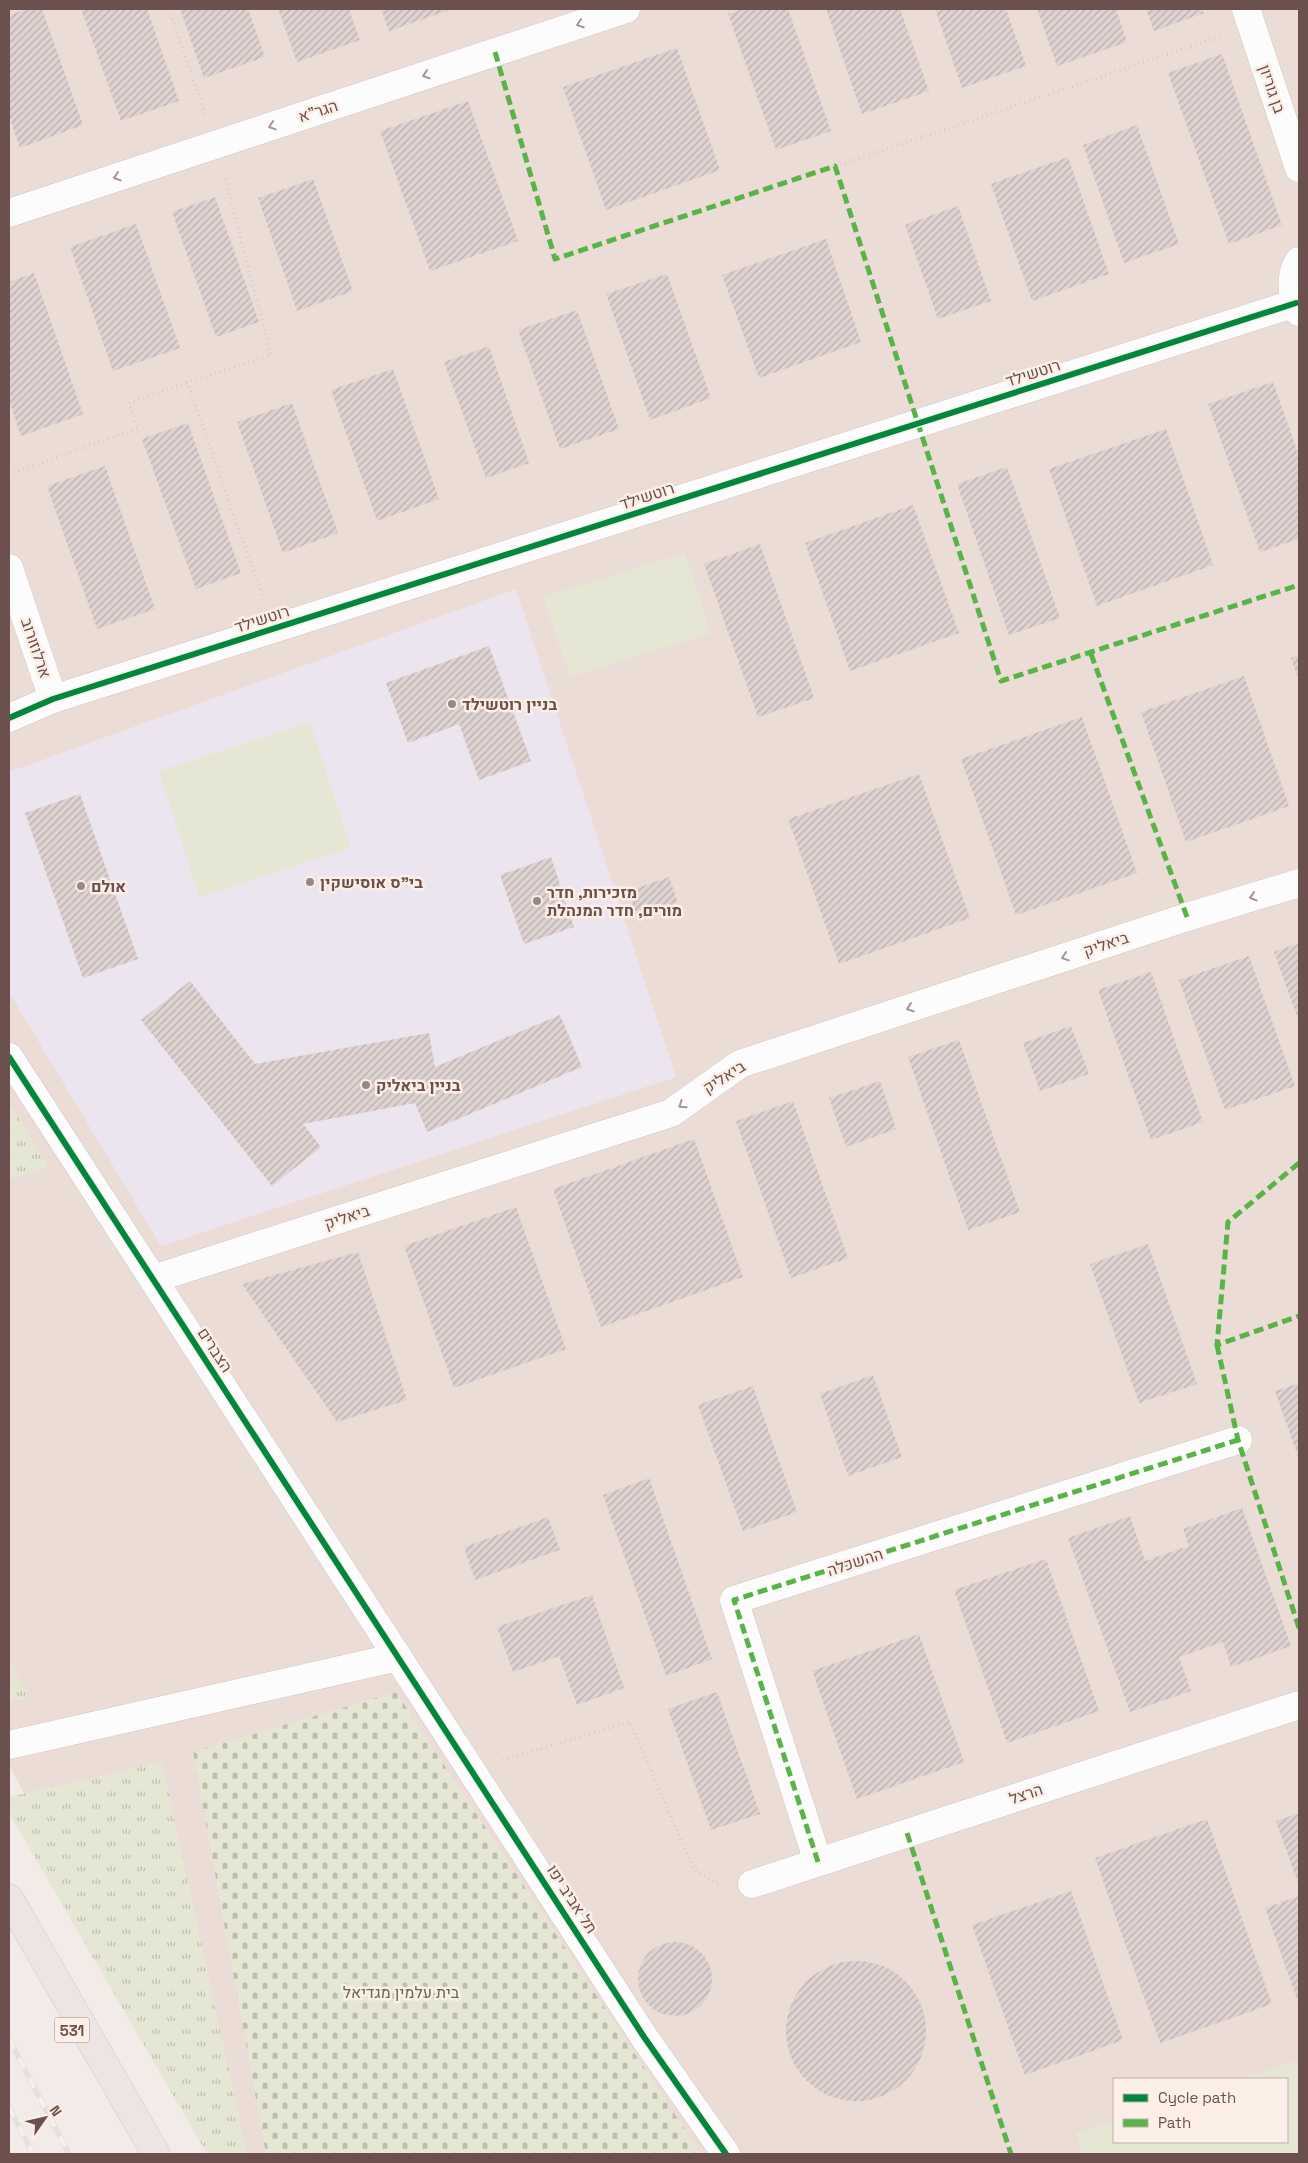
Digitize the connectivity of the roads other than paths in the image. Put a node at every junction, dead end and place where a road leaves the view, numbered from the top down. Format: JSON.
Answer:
{"nodes":[{"id":1,"x":626,"y":9,"type":"edge"},
{"id":2,"x":1249,"y":18,"type":"edge"},
{"id":3,"x":1299,"y":168,"type":"edge"},
{"id":4,"x":9,"y":213,"type":"edge"},
{"id":5,"x":1299,"y":261,"type":"edge"},
{"id":6,"x":1298,"y":308,"type":"edge"},
{"id":7,"x":9,"y":568,"type":"edge"},
{"id":8,"x":53,"y":699,"type":"junction"},
{"id":9,"x":9,"y":718,"type":"edge"},
{"id":10,"x":1299,"y":883,"type":"edge"},
{"id":11,"x":9,"y":1057,"type":"edge"},
{"id":12,"x":153,"y":1279,"type":"junction"},
{"id":13,"x":1238,"y":1440,"type":"dead end"},
{"id":14,"x":398,"y":1657,"type":"junction"},
{"id":15,"x":1299,"y":1705,"type":"edge"},
{"id":16,"x":21,"y":1742,"type":"edge"},
{"id":17,"x":818,"y":1862,"type":"junction"},
{"id":18,"x":752,"y":1884,"type":"road end"},
{"id":19,"x":9,"y":1898,"type":"edge"},
{"id":20,"x":9,"y":1906,"type":"edge"},
{"id":21,"x":136,"y":2154,"type":"edge"},
{"id":22,"x":156,"y":2154,"type":"edge"},
{"id":23,"x":726,"y":2154,"type":"edge"}],
"edges":[{"from":1,"to":4,"type":"street","name":"הגר\"א","one_way":true},
{"from":2,"to":3,"type":"street","name":"בן גוריון"},
{"from":5,"to":6,"type":"street"},
{"from":6,"to":8,"type":"street","name":"רוטשילד"},
{"from":7,"to":8,"type":"street","name":"ארלוזורוב"},
{"from":8,"to":9,"type":"street","name":"רוטשילד"},
{"from":10,"to":12,"type":"street","name":"ביאליק","one_way":true},
{"from":11,"to":12,"type":"street","name":"הצברים"},
{"from":12,"to":14,"type":"street","name":"הצברים"},
{"from":13,"to":17,"type":"street","name":"ההשכלה"},
{"from":14,"to":16,"type":"street"},
{"from":14,"to":23,"type":"street","name":"תל אביב יפו"},
{"from":15,"to":17,"type":"street","name":"הרצל"},
{"from":17,"to":18,"type":"street","name":"הרצל"},
{"from":19,"to":22,"type":"highway"},
{"from":20,"to":21,"type":"highway","number":"531"}]}
